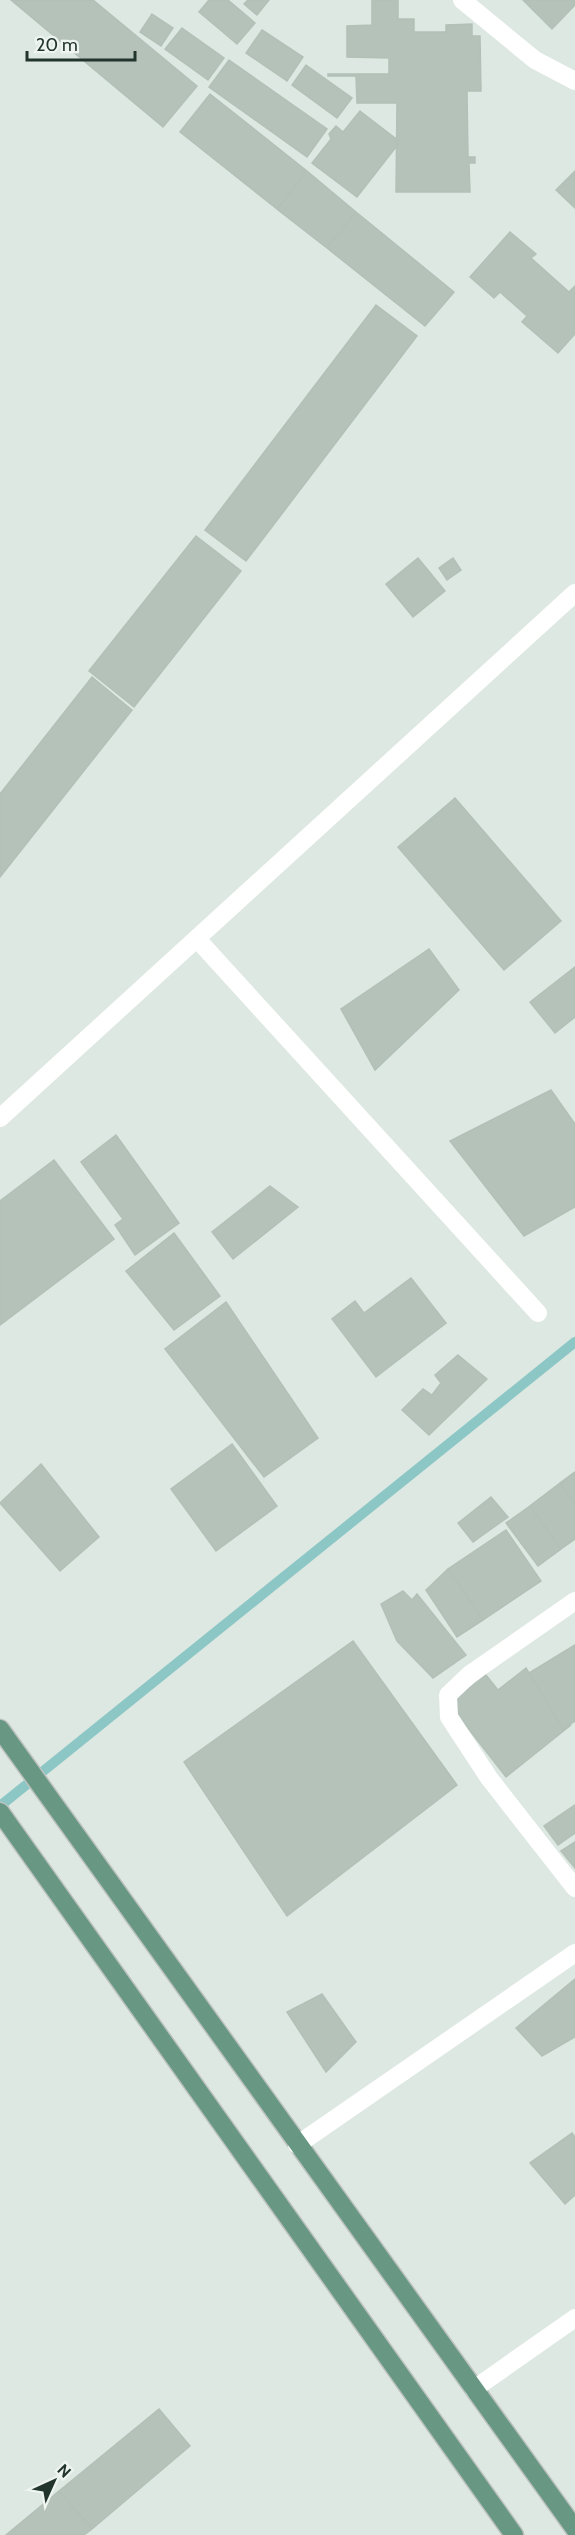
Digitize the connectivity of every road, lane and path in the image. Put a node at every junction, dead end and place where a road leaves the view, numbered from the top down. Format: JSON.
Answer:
{"nodes":[{"id":1,"x":462,"y":0,"type":"edge"},
{"id":2,"x":575,"y":81,"type":"edge"},
{"id":3,"x":575,"y":594,"type":"edge"},
{"id":4,"x":197,"y":939,"type":"junction"},
{"id":5,"x":0,"y":1118,"type":"edge"},
{"id":6,"x":538,"y":1313,"type":"dead end"},
{"id":7,"x":575,"y":1601,"type":"edge"},
{"id":8,"x":0,"y":1730,"type":"edge"},
{"id":9,"x":0,"y":1812,"type":"edge"},
{"id":10,"x":575,"y":1888,"type":"edge"},
{"id":11,"x":575,"y":1953,"type":"edge"},
{"id":12,"x":297,"y":2145,"type":"junction"},
{"id":13,"x":575,"y":2318,"type":"edge"},
{"id":14,"x":474,"y":2389,"type":"junction"},
{"id":15,"x":575,"y":2529,"type":"edge"},
{"id":16,"x":514,"y":2535,"type":"edge"}],
"edges":[{"from":1,"to":2,"type":"street"},
{"from":3,"to":4,"type":"street"},
{"from":4,"to":5,"type":"street"},
{"from":4,"to":6,"type":"street"},
{"from":7,"to":10,"type":"street"},
{"from":8,"to":12,"type":"main road"},
{"from":9,"to":16,"type":"main road"},
{"from":11,"to":12,"type":"street"},
{"from":12,"to":14,"type":"main road"},
{"from":13,"to":14,"type":"street"},
{"from":14,"to":15,"type":"main road"}]}
